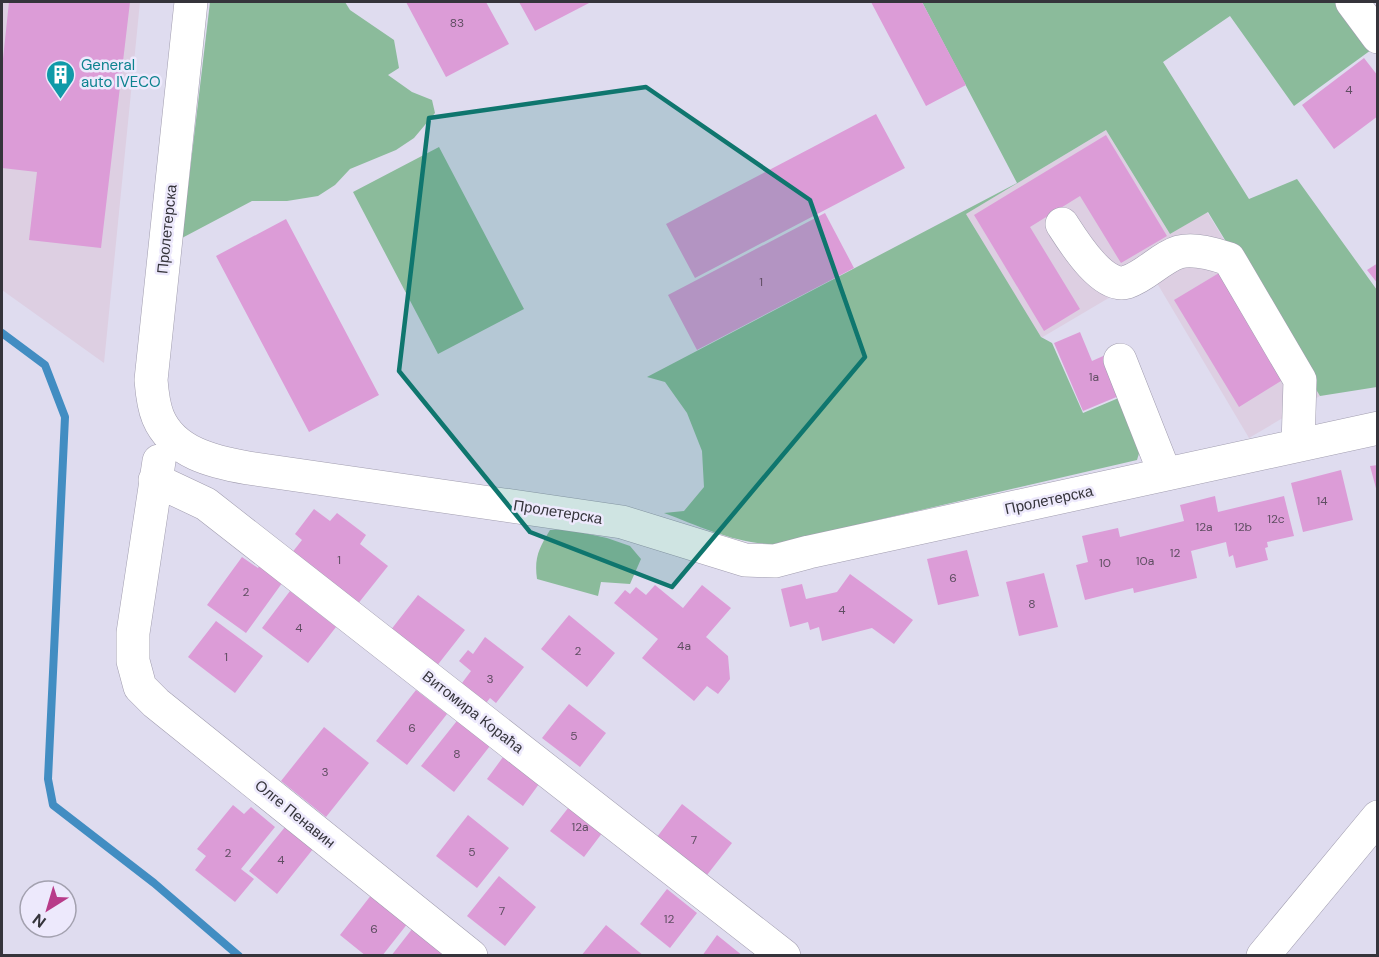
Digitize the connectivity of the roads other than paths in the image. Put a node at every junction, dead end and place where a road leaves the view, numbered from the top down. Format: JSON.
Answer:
{"nodes":[{"id":1,"x":191,"y":2,"type":"edge"},
{"id":2,"x":1352,"y":2,"type":"edge"},
{"id":3,"x":1377,"y":37,"type":"edge"},
{"id":4,"x":1062,"y":224,"type":"dead end"},
{"id":5,"x":1120,"y":360,"type":"dead end"},
{"id":6,"x":1377,"y":428,"type":"edge"},
{"id":7,"x":166,"y":430,"type":"junction"},
{"id":8,"x":1298,"y":445,"type":"junction"},
{"id":9,"x":1165,"y":474,"type":"junction"},
{"id":10,"x":155,"y":480,"type":"junction"},
{"id":11,"x":1377,"y":818,"type":"edge"},
{"id":12,"x":471,"y":956,"type":"edge"},
{"id":13,"x":784,"y":956,"type":"edge"},
{"id":14,"x":1263,"y":956,"type":"edge"}],
"edges":[{"from":1,"to":7,"type":"street","name":"Пролетерска"},
{"from":2,"to":3,"type":"street"},
{"from":4,"to":8,"type":"street"},
{"from":5,"to":9,"type":"street"},
{"from":6,"to":8,"type":"street","name":"Пролетерска"},
{"from":7,"to":9,"type":"street","name":"Пролетерска"},
{"from":7,"to":10,"type":"street","name":"Олге Пенавин"},
{"from":8,"to":9,"type":"street","name":"Пролетерска"},
{"from":10,"to":12,"type":"street","name":"Олге Пенавин"},
{"from":10,"to":13,"type":"street","name":"Витомира Кораћа"},
{"from":11,"to":14,"type":"street"}]}
